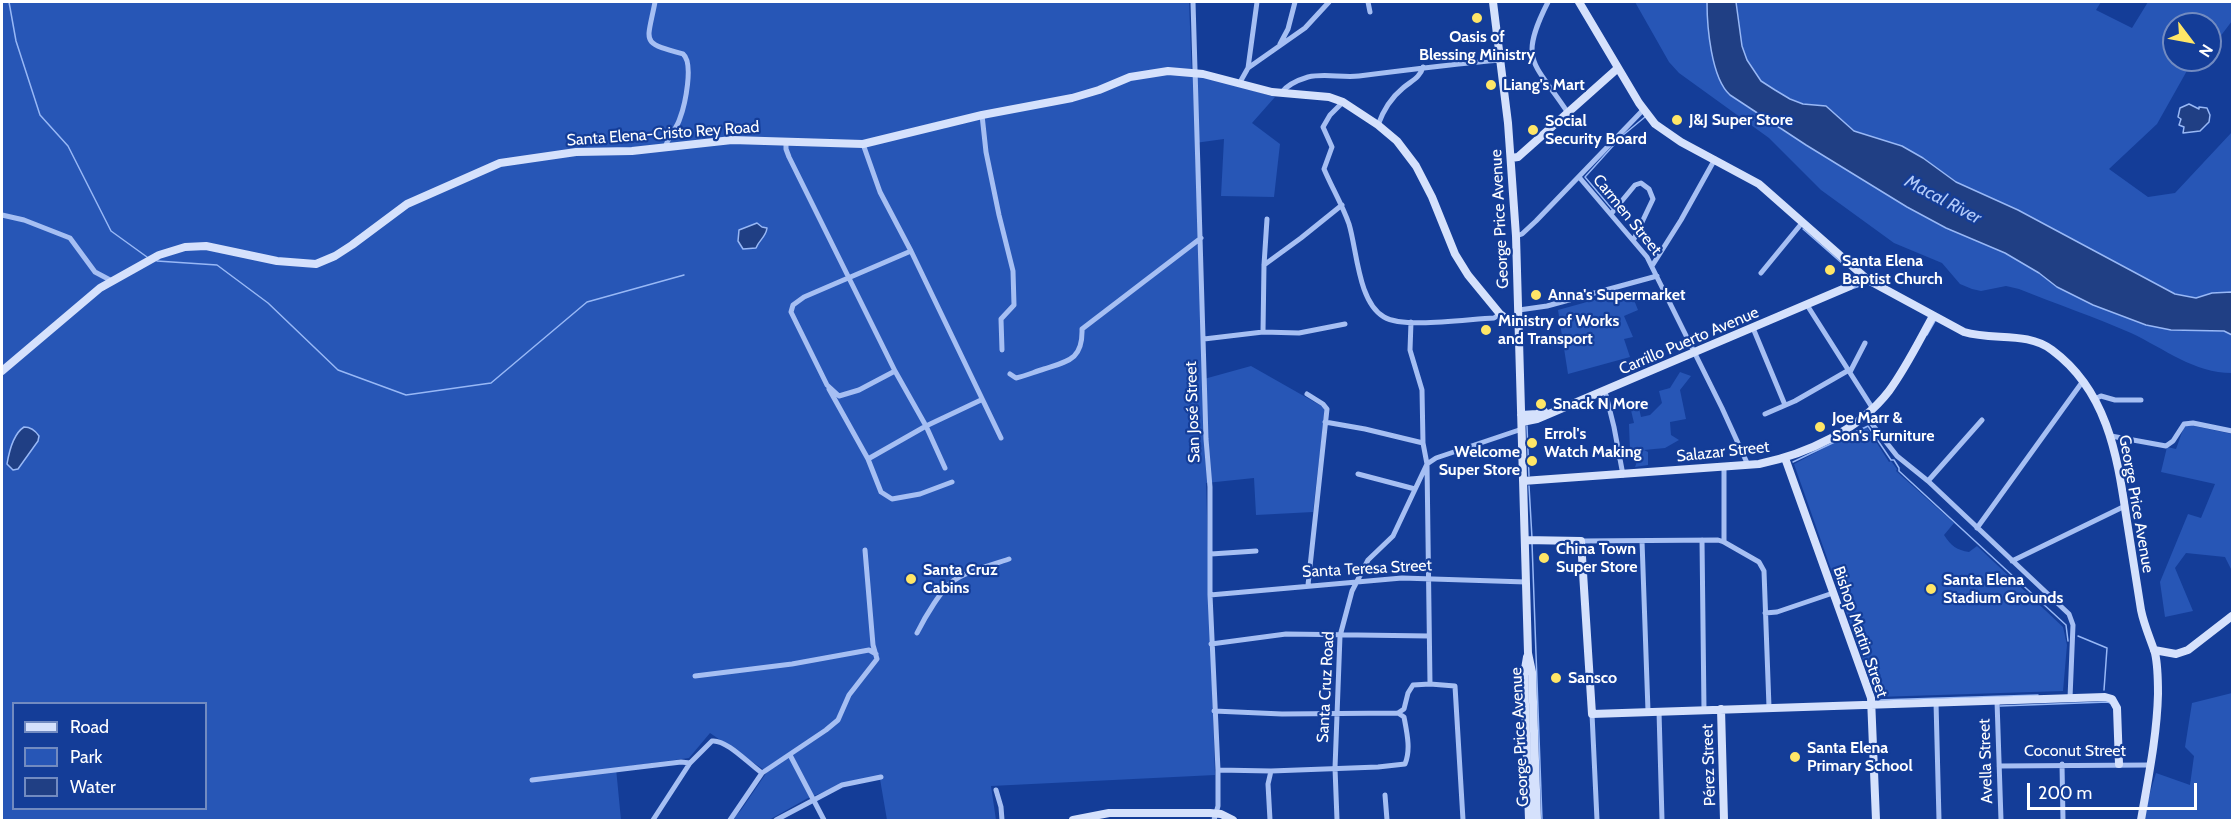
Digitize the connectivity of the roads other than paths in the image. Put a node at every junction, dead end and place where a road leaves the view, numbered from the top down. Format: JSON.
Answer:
{"nodes":[{"id":1,"x":655,"y":2,"type":"edge"},
{"id":2,"x":1193,"y":2,"type":"edge"},
{"id":3,"x":1257,"y":2,"type":"edge"},
{"id":4,"x":1295,"y":2,"type":"edge"},
{"id":5,"x":1329,"y":2,"type":"edge"},
{"id":6,"x":1368,"y":2,"type":"edge"},
{"id":7,"x":1493,"y":2,"type":"edge"},
{"id":8,"x":1548,"y":2,"type":"edge"},
{"id":9,"x":1579,"y":2,"type":"edge"},
{"id":10,"x":1370,"y":12,"type":"dead end"},
{"id":11,"x":1279,"y":46,"type":"junction"},
{"id":12,"x":1501,"y":60,"type":"junction"},
{"id":13,"x":1423,"y":67,"type":"junction"},
{"id":14,"x":1248,"y":68,"type":"junction"},
{"id":15,"x":1618,"y":68,"type":"junction"},
{"id":16,"x":1194,"y":73,"type":"junction"},
{"id":17,"x":1239,"y":84,"type":"junction"},
{"id":18,"x":1281,"y":93,"type":"junction"},
{"id":19,"x":1343,"y":102,"type":"junction"},
{"id":20,"x":1643,"y":110,"type":"junction"},
{"id":21,"x":1568,"y":113,"type":"junction"},
{"id":22,"x":982,"y":115,"type":"junction"},
{"id":23,"x":1378,"y":124,"type":"junction"},
{"id":24,"x":786,"y":141,"type":"junction"},
{"id":25,"x":863,"y":144,"type":"junction"},
{"id":26,"x":666,"y":148,"type":"junction"},
{"id":27,"x":1511,"y":158,"type":"junction"},
{"id":28,"x":1715,"y":159,"type":"junction"},
{"id":29,"x":1579,"y":177,"type":"junction"},
{"id":30,"x":1342,"y":205,"type":"junction"},
{"id":31,"x":1611,"y":214,"type":"junction"},
{"id":32,"x":2,"y":215,"type":"edge"},
{"id":33,"x":1267,"y":219,"type":"dead end"},
{"id":34,"x":1802,"y":223,"type":"junction"},
{"id":35,"x":1515,"y":236,"type":"junction"},
{"id":36,"x":1202,"y":238,"type":"junction"},
{"id":37,"x":1634,"y":239,"type":"junction"},
{"id":38,"x":911,"y":251,"type":"junction"},
{"id":39,"x":1264,"y":265,"type":"junction"},
{"id":40,"x":1652,"y":266,"type":"junction"},
{"id":41,"x":1761,"y":273,"type":"dead end"},
{"id":42,"x":1860,"y":274,"type":"junction"},
{"id":43,"x":1657,"y":276,"type":"junction"},
{"id":44,"x":849,"y":279,"type":"junction"},
{"id":45,"x":112,"y":281,"type":"junction"},
{"id":46,"x":1807,"y":305,"type":"junction"},
{"id":47,"x":1519,"y":310,"type":"junction"},
{"id":48,"x":1500,"y":314,"type":"junction"},
{"id":49,"x":1933,"y":316,"type":"junction"},
{"id":50,"x":1412,"y":322,"type":"junction"},
{"id":51,"x":1519,"y":322,"type":"junction"},
{"id":52,"x":1345,"y":324,"type":"dead end"},
{"id":53,"x":1753,"y":328,"type":"junction"},
{"id":54,"x":1263,"y":332,"type":"junction"},
{"id":55,"x":1204,"y":339,"type":"junction"},
{"id":56,"x":1864,"y":344,"type":"dead end"},
{"id":57,"x":1002,"y":350,"type":"dead end"},
{"id":58,"x":1693,"y":351,"type":"junction"},
{"id":59,"x":2,"y":371,"type":"edge"},
{"id":60,"x":894,"y":371,"type":"junction"},
{"id":61,"x":1849,"y":371,"type":"junction"},
{"id":62,"x":1010,"y":374,"type":"dead end"},
{"id":63,"x":2083,"y":381,"type":"junction"},
{"id":64,"x":827,"y":385,"type":"junction"},
{"id":65,"x":1605,"y":391,"type":"junction"},
{"id":66,"x":1307,"y":394,"type":"dead end"},
{"id":67,"x":2095,"y":399,"type":"junction"},
{"id":68,"x":981,"y":400,"type":"junction"},
{"id":69,"x":2141,"y":400,"type":"dead end"},
{"id":70,"x":1785,"y":405,"type":"junction"},
{"id":71,"x":1873,"y":409,"type":"junction"},
{"id":72,"x":1765,"y":414,"type":"dead end"},
{"id":73,"x":1865,"y":415,"type":"junction"},
{"id":74,"x":1982,"y":420,"type":"dead end"},
{"id":75,"x":1325,"y":422,"type":"junction"},
{"id":76,"x":1522,"y":422,"type":"junction"},
{"id":77,"x":926,"y":426,"type":"junction"},
{"id":78,"x":2232,"y":429,"type":"edge"},
{"id":79,"x":2110,"y":436,"type":"junction"},
{"id":80,"x":1001,"y":438,"type":"dead end"},
{"id":81,"x":1423,"y":443,"type":"junction"},
{"id":82,"x":1785,"y":458,"type":"junction"},
{"id":83,"x":868,"y":459,"type":"junction"},
{"id":84,"x":1427,"y":464,"type":"junction"},
{"id":85,"x":1748,"y":465,"type":"junction"},
{"id":86,"x":945,"y":468,"type":"dead end"},
{"id":87,"x":1724,"y":468,"type":"junction"},
{"id":88,"x":1358,"y":474,"type":"dead end"},
{"id":89,"x":1623,"y":475,"type":"junction"},
{"id":90,"x":1523,"y":481,"type":"junction"},
{"id":91,"x":1928,"y":481,"type":"junction"},
{"id":92,"x":952,"y":482,"type":"dead end"},
{"id":93,"x":1416,"y":489,"type":"junction"},
{"id":94,"x":2125,"y":506,"type":"junction"},
{"id":95,"x":1977,"y":528,"type":"junction"},
{"id":96,"x":1525,"y":540,"type":"junction"},
{"id":97,"x":1702,"y":540,"type":"junction"},
{"id":98,"x":1581,"y":541,"type":"junction"},
{"id":99,"x":1642,"y":541,"type":"junction"},
{"id":100,"x":1724,"y":542,"type":"junction"},
{"id":101,"x":865,"y":550,"type":"dead end"},
{"id":102,"x":1256,"y":550,"type":"dead end"},
{"id":103,"x":1211,"y":554,"type":"junction"},
{"id":104,"x":1009,"y":559,"type":"dead end"},
{"id":105,"x":2012,"y":561,"type":"junction"},
{"id":106,"x":1430,"y":578,"type":"junction"},
{"id":107,"x":1357,"y":582,"type":"junction"},
{"id":108,"x":1526,"y":582,"type":"junction"},
{"id":109,"x":1308,"y":585,"type":"junction"},
{"id":110,"x":1833,"y":593,"type":"junction"},
{"id":111,"x":1210,"y":595,"type":"junction"},
{"id":112,"x":1765,"y":613,"type":"junction"},
{"id":113,"x":2232,"y":616,"type":"edge"},
{"id":114,"x":917,"y":633,"type":"dead end"},
{"id":115,"x":1340,"y":636,"type":"junction"},
{"id":116,"x":1429,"y":636,"type":"junction"},
{"id":117,"x":1211,"y":644,"type":"junction"},
{"id":118,"x":2154,"y":651,"type":"junction"},
{"id":119,"x":1528,"y":653,"type":"junction"},
{"id":120,"x":876,"y":654,"type":"junction"},
{"id":121,"x":695,"y":676,"type":"dead end"},
{"id":122,"x":1430,"y":684,"type":"junction"},
{"id":123,"x":2070,"y":698,"type":"junction"},
{"id":124,"x":1997,"y":700,"type":"junction"},
{"id":125,"x":1936,"y":702,"type":"junction"},
{"id":126,"x":1872,"y":703,"type":"junction"},
{"id":127,"x":1769,"y":707,"type":"junction"},
{"id":128,"x":1404,"y":709,"type":"junction"},
{"id":129,"x":1721,"y":709,"type":"junction"},
{"id":130,"x":1704,"y":710,"type":"junction"},
{"id":131,"x":1214,"y":711,"type":"junction"},
{"id":132,"x":1648,"y":711,"type":"junction"},
{"id":133,"x":1659,"y":711,"type":"junction"},
{"id":134,"x":1398,"y":713,"type":"junction"},
{"id":135,"x":1337,"y":714,"type":"junction"},
{"id":136,"x":1592,"y":714,"type":"junction"},
{"id":137,"x":1404,"y":717,"type":"junction"},
{"id":138,"x":790,"y":755,"type":"junction"},
{"id":139,"x":690,"y":763,"type":"junction"},
{"id":140,"x":2062,"y":764,"type":"junction"},
{"id":141,"x":2120,"y":764,"type":"junction"},
{"id":142,"x":2150,"y":765,"type":"junction"},
{"id":143,"x":1999,"y":766,"type":"junction"},
{"id":144,"x":1335,"y":768,"type":"junction"},
{"id":145,"x":1218,"y":770,"type":"junction"},
{"id":146,"x":1271,"y":771,"type":"junction"},
{"id":147,"x":762,"y":773,"type":"junction"},
{"id":148,"x":881,"y":777,"type":"dead end"},
{"id":149,"x":532,"y":780,"type":"dead end"},
{"id":150,"x":996,"y":790,"type":"dead end"},
{"id":151,"x":1385,"y":795,"type":"dead end"},
{"id":152,"x":814,"y":801,"type":"junction"},
{"id":153,"x":1117,"y":817,"type":"edge"},
{"id":154,"x":1215,"y":817,"type":"edge"},
{"id":155,"x":653,"y":820,"type":"edge"},
{"id":156,"x":730,"y":820,"type":"edge"},
{"id":157,"x":776,"y":820,"type":"edge"},
{"id":158,"x":824,"y":820,"type":"edge"},
{"id":159,"x":1002,"y":820,"type":"edge"},
{"id":160,"x":1073,"y":820,"type":"edge"},
{"id":161,"x":1233,"y":820,"type":"edge"},
{"id":162,"x":1270,"y":820,"type":"edge"},
{"id":163,"x":1337,"y":820,"type":"edge"},
{"id":164,"x":1387,"y":820,"type":"edge"},
{"id":165,"x":1463,"y":820,"type":"edge"},
{"id":166,"x":1529,"y":820,"type":"edge"},
{"id":167,"x":1537,"y":820,"type":"edge"},
{"id":168,"x":1597,"y":820,"type":"edge"},
{"id":169,"x":1662,"y":820,"type":"edge"},
{"id":170,"x":1724,"y":820,"type":"edge"},
{"id":171,"x":1876,"y":820,"type":"edge"},
{"id":172,"x":1939,"y":820,"type":"edge"},
{"id":173,"x":2001,"y":820,"type":"edge"},
{"id":174,"x":2064,"y":820,"type":"edge"},
{"id":175,"x":2141,"y":820,"type":"edge"}],
"edges":[{"from":1,"to":26,"type":"street"},
{"from":2,"to":16,"type":"street","name":"San José Street"},
{"from":3,"to":14,"type":"street"},
{"from":4,"to":11,"type":"street"},
{"from":5,"to":11,"type":"street"},
{"from":6,"to":10,"type":"street"},
{"from":7,"to":12,"type":"main road","name":"George Price Avenue"},
{"from":8,"to":21,"type":"street"},
{"from":9,"to":15,"type":"main road","name":"George Price Avenue"},
{"from":11,"to":14,"type":"street"},
{"from":12,"to":13,"type":"street"},
{"from":12,"to":27,"type":"main road","name":"George Price Avenue"},
{"from":13,"to":18,"type":"street"},
{"from":13,"to":23,"type":"street"},
{"from":14,"to":17,"type":"street"},
{"from":15,"to":20,"type":"main road","name":"George Price Avenue"},
{"from":15,"to":21,"type":"main road"},
{"from":16,"to":17,"type":"main road","name":"Santa Elena-Cristo Rey Road"},
{"from":16,"to":22,"type":"main road","name":"Santa Elena-Cristo Rey Road"},
{"from":16,"to":36,"type":"street","name":"San José Street"},
{"from":17,"to":18,"type":"main road","name":"Santa Elena-Cristo Rey Road"},
{"from":18,"to":19,"type":"main road","name":"Santa Elena-Cristo Rey Road"},
{"from":19,"to":23,"type":"main road","name":"Santa Elena-Cristo Rey Road"},
{"from":19,"to":30,"type":"street"},
{"from":20,"to":28,"type":"main road","name":"George Price Avenue"},
{"from":20,"to":29,"type":"street"},
{"from":21,"to":27,"type":"main road"},
{"from":22,"to":25,"type":"main road","name":"Santa Elena-Cristo Rey Road"},
{"from":22,"to":57,"type":"street"},
{"from":23,"to":48,"type":"main road","name":"Santa Elena-Cristo Rey Road"},
{"from":24,"to":25,"type":"main road","name":"Santa Elena-Cristo Rey Road"},
{"from":24,"to":26,"type":"main road","name":"Santa Elena-Cristo Rey Road"},
{"from":24,"to":44,"type":"street"},
{"from":25,"to":38,"type":"street"},
{"from":26,"to":45,"type":"main road","name":"Santa Elena-Cristo Rey Road"},
{"from":27,"to":35,"type":"main road","name":"George Price Avenue"},
{"from":28,"to":34,"type":"main road","name":"George Price Avenue"},
{"from":28,"to":40,"type":"street"},
{"from":29,"to":31,"type":"street","name":"Carmen Street"},
{"from":29,"to":35,"type":"street"},
{"from":30,"to":39,"type":"street"},
{"from":30,"to":50,"type":"street"},
{"from":31,"to":37,"type":"street","name":"Carmen Street"},
{"from":31,"to":37,"type":"street"},
{"from":32,"to":45,"type":"street"},
{"from":33,"to":39,"type":"street"},
{"from":34,"to":41,"type":"street"},
{"from":34,"to":42,"type":"main road","name":"George Price Avenue"},
{"from":35,"to":47,"type":"main road","name":"George Price Avenue"},
{"from":36,"to":55,"type":"street","name":"San José Street"},
{"from":36,"to":62,"type":"street"},
{"from":37,"to":40,"type":"street","name":"Carmen Street"},
{"from":38,"to":44,"type":"street"},
{"from":38,"to":68,"type":"street"},
{"from":39,"to":54,"type":"street"},
{"from":40,"to":43,"type":"street","name":"Carmen Street"},
{"from":42,"to":46,"type":"main road","name":"Carrillo Puerto Avenue"},
{"from":42,"to":49,"type":"main road","name":"George Price Avenue"},
{"from":42,"to":58,"type":"main road","name":"Carrillo Puerto Avenue"},
{"from":43,"to":47,"type":"street"},
{"from":43,"to":58,"type":"street","name":"Carmen Street"},
{"from":44,"to":60,"type":"street"},
{"from":44,"to":64,"type":"street"},
{"from":45,"to":59,"type":"main road","name":"Santa Elena-Cristo Rey Road"},
{"from":46,"to":53,"type":"main road","name":"Carrillo Puerto Avenue"},
{"from":46,"to":61,"type":"street"},
{"from":47,"to":51,"type":"main road","name":"George Price Avenue"},
{"from":48,"to":50,"type":"street"},
{"from":48,"to":51,"type":"main road","name":"Santa Elena-Cristo Rey Road"},
{"from":49,"to":63,"type":"main road","name":"George Price Avenue"},
{"from":49,"to":71,"type":"main road","name":"Salazar Street"},
{"from":50,"to":81,"type":"street"},
{"from":51,"to":76,"type":"main road","name":"George Price Avenue"},
{"from":52,"to":54,"type":"street"},
{"from":53,"to":58,"type":"main road","name":"Carrillo Puerto Avenue"},
{"from":53,"to":70,"type":"street"},
{"from":54,"to":55,"type":"street"},
{"from":55,"to":103,"type":"street","name":"San José Street"},
{"from":56,"to":61,"type":"street"},
{"from":58,"to":65,"type":"main road","name":"Carrillo Puerto Avenue"},
{"from":58,"to":76,"type":"main road","name":"Carrillo Puerto Avenue"},
{"from":58,"to":85,"type":"street","name":"Carmen Street"},
{"from":60,"to":64,"type":"street"},
{"from":60,"to":77,"type":"street"},
{"from":61,"to":70,"type":"street"},
{"from":61,"to":71,"type":"street"},
{"from":63,"to":67,"type":"main road","name":"George Price Avenue"},
{"from":63,"to":95,"type":"street"},
{"from":64,"to":83,"type":"street"},
{"from":65,"to":76,"type":"main road","name":"Carrillo Puerto Avenue"},
{"from":65,"to":89,"type":"street"},
{"from":66,"to":75,"type":"street"},
{"from":67,"to":69,"type":"street"},
{"from":67,"to":79,"type":"main road","name":"George Price Avenue"},
{"from":68,"to":77,"type":"street"},
{"from":68,"to":80,"type":"street"},
{"from":70,"to":72,"type":"street"},
{"from":71,"to":73,"type":"main road","name":"Salazar Street"},
{"from":73,"to":82,"type":"main road","name":"Salazar Street"},
{"from":73,"to":91,"type":"street"},
{"from":74,"to":91,"type":"street"},
{"from":75,"to":81,"type":"street"},
{"from":75,"to":109,"type":"street"},
{"from":76,"to":84,"type":"street"},
{"from":76,"to":90,"type":"main road","name":"George Price Avenue"},
{"from":77,"to":83,"type":"street"},
{"from":77,"to":86,"type":"street"},
{"from":78,"to":79,"type":"street"},
{"from":79,"to":94,"type":"main road","name":"George Price Avenue"},
{"from":81,"to":84,"type":"street"},
{"from":82,"to":85,"type":"main road","name":"Salazar Street"},
{"from":82,"to":110,"type":"main road","name":"Bishop Martin Street"},
{"from":83,"to":92,"type":"street"},
{"from":84,"to":93,"type":"street","name":"Santa Cruz Road"},
{"from":84,"to":106,"type":"street"},
{"from":85,"to":87,"type":"main road","name":"Salazar Street"},
{"from":87,"to":89,"type":"main road","name":"Salazar Street"},
{"from":87,"to":100,"type":"street"},
{"from":88,"to":93,"type":"street"},
{"from":89,"to":90,"type":"main road","name":"Salazar Street"},
{"from":90,"to":96,"type":"main road","name":"George Price Avenue"},
{"from":91,"to":95,"type":"street"},
{"from":93,"to":107,"type":"street","name":"Santa Cruz Road"},
{"from":94,"to":105,"type":"street"},
{"from":94,"to":118,"type":"main road","name":"George Price Avenue"},
{"from":95,"to":105,"type":"street"},
{"from":96,"to":98,"type":"main road"},
{"from":96,"to":108,"type":"main road","name":"George Price Avenue"},
{"from":97,"to":99,"type":"street"},
{"from":97,"to":100,"type":"street"},
{"from":97,"to":130,"type":"street"},
{"from":98,"to":99,"type":"street"},
{"from":98,"to":136,"type":"main road"},
{"from":99,"to":132,"type":"street"},
{"from":100,"to":112,"type":"street"},
{"from":101,"to":120,"type":"street"},
{"from":102,"to":103,"type":"street"},
{"from":103,"to":111,"type":"street","name":"San José Street"},
{"from":104,"to":114,"type":"street"},
{"from":105,"to":123,"type":"street"},
{"from":106,"to":107,"type":"street","name":"Santa Teresa Street"},
{"from":106,"to":108,"type":"street","name":"Santa Teresa Street"},
{"from":106,"to":116,"type":"street"},
{"from":107,"to":109,"type":"street","name":"Santa Teresa Street"},
{"from":107,"to":115,"type":"street","name":"Santa Cruz Road"},
{"from":108,"to":119,"type":"main road","name":"George Price Avenue"},
{"from":109,"to":111,"type":"street","name":"Santa Teresa Street"},
{"from":110,"to":112,"type":"street"},
{"from":110,"to":126,"type":"main road","name":"Bishop Martin Street"},
{"from":111,"to":117,"type":"street","name":"San José Street"},
{"from":112,"to":127,"type":"street"},
{"from":113,"to":118,"type":"main road"},
{"from":115,"to":116,"type":"street"},
{"from":115,"to":117,"type":"street"},
{"from":115,"to":135,"type":"street","name":"Santa Cruz Road"},
{"from":116,"to":122,"type":"street"},
{"from":117,"to":131,"type":"street","name":"San José Street"},
{"from":118,"to":142,"type":"main road","name":"George Price Avenue"},
{"from":119,"to":166,"type":"main road","name":"George Price Avenue"},
{"from":119,"to":167,"type":"main road","name":"George Price Avenue"},
{"from":120,"to":121,"type":"street"},
{"from":120,"to":138,"type":"street"},
{"from":122,"to":128,"type":"street"},
{"from":122,"to":165,"type":"street"},
{"from":123,"to":124,"type":"main road"},
{"from":123,"to":141,"type":"main road"},
{"from":124,"to":125,"type":"main road"},
{"from":124,"to":143,"type":"street","name":"Avella Street"},
{"from":125,"to":126,"type":"main road"},
{"from":125,"to":172,"type":"street"},
{"from":126,"to":127,"type":"main road"},
{"from":126,"to":171,"type":"main road","name":"Bishop Martin Street"},
{"from":127,"to":129,"type":"main road"},
{"from":128,"to":134,"type":"street"},
{"from":128,"to":137,"type":"street"},
{"from":129,"to":130,"type":"main road"},
{"from":129,"to":170,"type":"main road","name":"Pérez Street"},
{"from":130,"to":133,"type":"main road"},
{"from":131,"to":135,"type":"street"},
{"from":131,"to":145,"type":"street","name":"San José Street"},
{"from":132,"to":133,"type":"main road"},
{"from":132,"to":136,"type":"main road"},
{"from":133,"to":169,"type":"street"},
{"from":134,"to":135,"type":"street"},
{"from":134,"to":137,"type":"street"},
{"from":135,"to":144,"type":"street","name":"Santa Cruz Road"},
{"from":136,"to":168,"type":"street"},
{"from":137,"to":144,"type":"street"},
{"from":138,"to":147,"type":"street"},
{"from":138,"to":152,"type":"street"},
{"from":139,"to":147,"type":"street"},
{"from":139,"to":149,"type":"street"},
{"from":139,"to":155,"type":"street"},
{"from":140,"to":141,"type":"street","name":"Coconut Street"},
{"from":140,"to":143,"type":"street","name":"Coconut Street"},
{"from":140,"to":174,"type":"street"},
{"from":141,"to":142,"type":"street","name":"Coconut Street"},
{"from":142,"to":175,"type":"main road","name":"George Price Avenue"},
{"from":143,"to":173,"type":"street","name":"Avella Street"},
{"from":144,"to":146,"type":"street"},
{"from":144,"to":163,"type":"street","name":"Santa Cruz Road"},
{"from":145,"to":146,"type":"street"},
{"from":145,"to":154,"type":"street","name":"San José Street"},
{"from":146,"to":162,"type":"street"},
{"from":147,"to":156,"type":"street"},
{"from":148,"to":152,"type":"street"},
{"from":150,"to":159,"type":"street"},
{"from":151,"to":164,"type":"street"},
{"from":152,"to":157,"type":"street"},
{"from":152,"to":158,"type":"street"},
{"from":153,"to":154,"type":"main road"},
{"from":153,"to":160,"type":"main road"},
{"from":154,"to":161,"type":"main road"}]}
